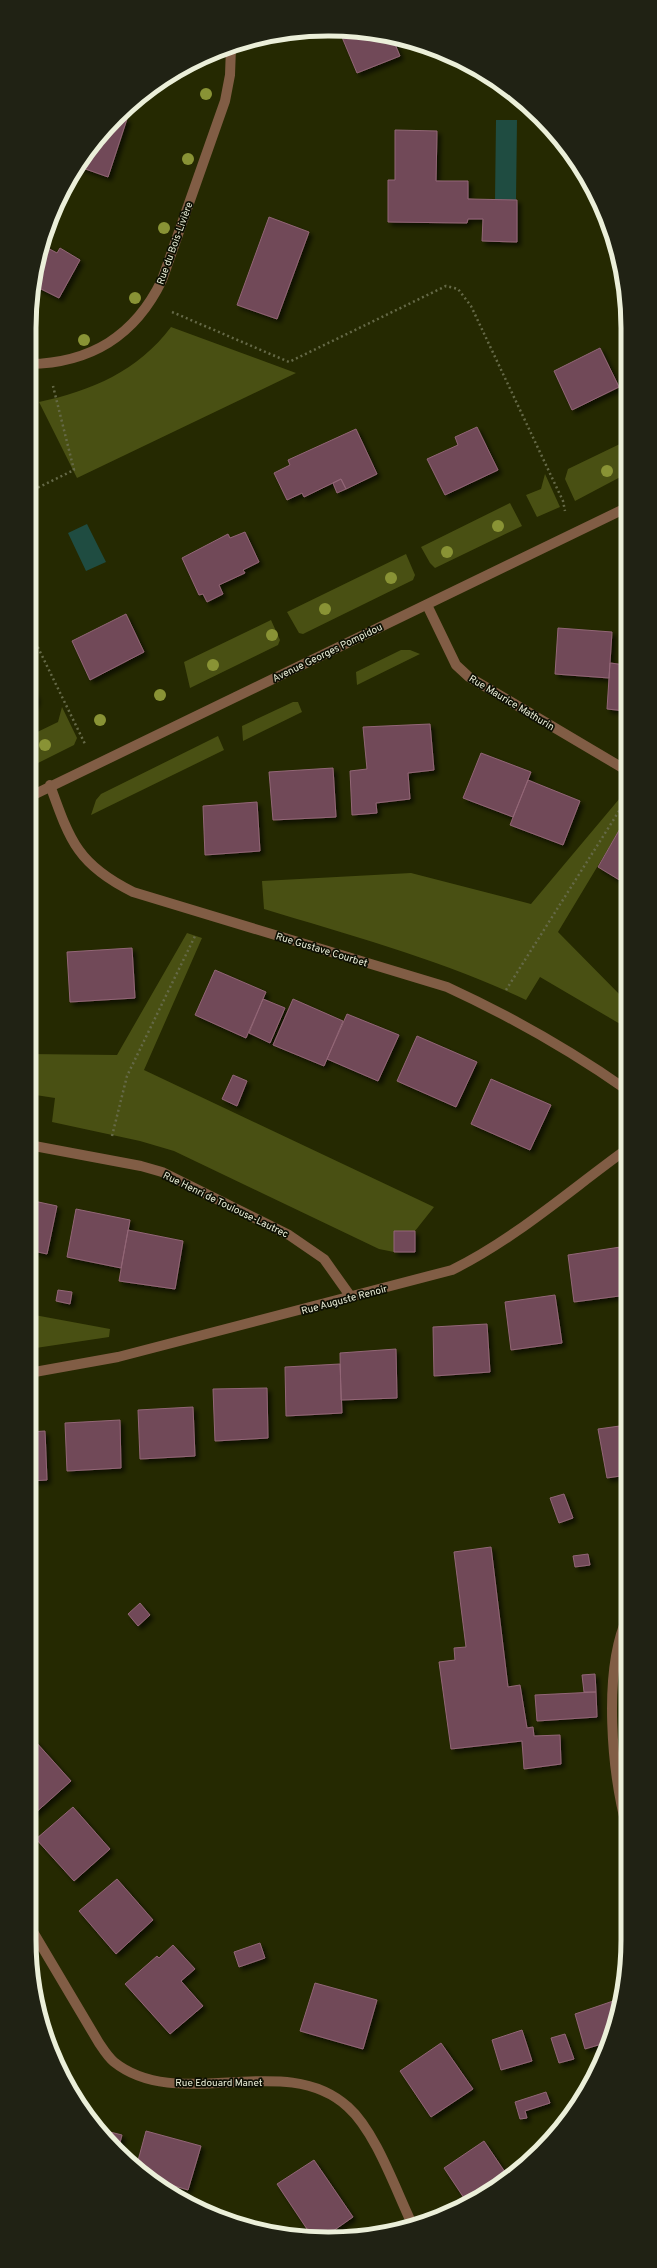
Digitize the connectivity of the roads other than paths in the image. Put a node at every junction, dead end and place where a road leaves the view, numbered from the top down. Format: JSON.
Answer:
{"nodes":[{"id":1,"x":231,"y":53,"type":"edge"},
{"id":2,"x":36,"y":364,"type":"edge"},
{"id":3,"x":621,"y":510,"type":"edge"},
{"id":4,"x":427,"y":605,"type":"junction"},
{"id":5,"x":621,"y":767,"type":"edge"},
{"id":6,"x":50,"y":786,"type":"junction"},
{"id":7,"x":36,"y":793,"type":"edge"},
{"id":8,"x":621,"y":1086,"type":"edge"},
{"id":9,"x":36,"y":1146,"type":"edge"},
{"id":10,"x":621,"y":1153,"type":"edge"},
{"id":11,"x":351,"y":1297,"type":"junction"},
{"id":12,"x":36,"y":1372,"type":"edge"},
{"id":13,"x":621,"y":1637,"type":"edge"},
{"id":14,"x":621,"y":1791,"type":"edge"},
{"id":15,"x":36,"y":1937,"type":"edge"},
{"id":16,"x":410,"y":2220,"type":"edge"}],
"edges":[{"from":1,"to":2,"type":"street","name":"Rue du Bois-Livière"},
{"from":3,"to":4,"type":"street","name":"Avenue Georges Pompidou"},
{"from":4,"to":5,"type":"street","name":"Rue Maurice Mathurin"},
{"from":4,"to":6,"type":"street","name":"Avenue Georges Pompidou"},
{"from":6,"to":7,"type":"street","name":"Avenue Georges Pompidou"},
{"from":6,"to":8,"type":"street","name":"Rue Gustave Courbet"},
{"from":9,"to":11,"type":"street","name":"Rue Henri de Toulouse-Lautrec"},
{"from":10,"to":11,"type":"street","name":"Rue Auguste Renoir"},
{"from":11,"to":12,"type":"street","name":"Rue Auguste Renoir"},
{"from":13,"to":14,"type":"street"},
{"from":15,"to":16,"type":"street","name":"Rue Edouard Manet"}]}
